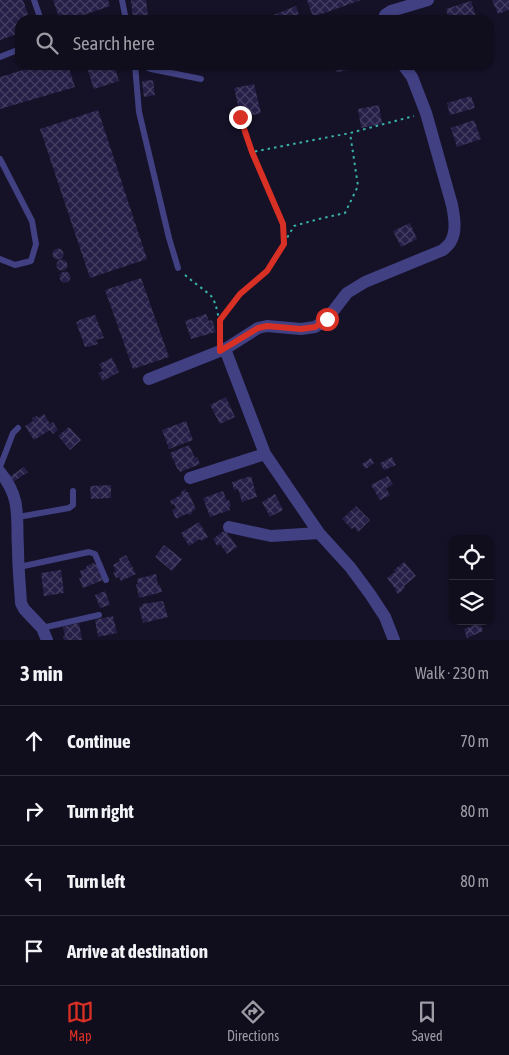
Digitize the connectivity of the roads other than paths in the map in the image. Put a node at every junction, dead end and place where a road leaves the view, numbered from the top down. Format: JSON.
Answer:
{"nodes":[{"id":1,"x":34,"y":0,"type":"edge"},
{"id":2,"x":122,"y":0,"type":"edge"},
{"id":3,"x":428,"y":0,"type":"edge"},
{"id":4,"x":39,"y":15,"type":"edge"},
{"id":5,"x":125,"y":15,"type":"edge"},
{"id":6,"x":385,"y":15,"type":"edge"},
{"id":7,"x":15,"y":51,"type":"edge"},
{"id":8,"x":0,"y":57,"type":"edge"},
{"id":9,"x":135,"y":70,"type":"edge"},
{"id":10,"x":156,"y":70,"type":"edge"},
{"id":11,"x":407,"y":70,"type":"edge"},
{"id":12,"x":201,"y":79,"type":"dead end"},
{"id":13,"x":0,"y":159,"type":"edge"},
{"id":14,"x":0,"y":259,"type":"edge"},
{"id":15,"x":178,"y":268,"type":"road end"},
{"id":16,"x":223,"y":350,"type":"junction"},
{"id":17,"x":149,"y":379,"type":"dead end"},
{"id":18,"x":18,"y":428,"type":"dead end"},
{"id":19,"x":265,"y":454,"type":"junction"},
{"id":20,"x":0,"y":467,"type":"edge"},
{"id":21,"x":0,"y":472,"type":"edge"},
{"id":22,"x":190,"y":478,"type":"dead end"},
{"id":23,"x":73,"y":491,"type":"dead end"},
{"id":24,"x":18,"y":516,"type":"junction"},
{"id":25,"x":230,"y":527,"type":"dead end"},
{"id":26,"x":319,"y":533,"type":"junction"},
{"id":27,"x":19,"y":567,"type":"junction"},
{"id":28,"x":106,"y":580,"type":"dead end"},
{"id":29,"x":99,"y":615,"type":"dead end"},
{"id":30,"x":44,"y":634,"type":"edge"},
{"id":31,"x":394,"y":640,"type":"edge"}],
"edges":[{"from":1,"to":4,"type":"lane"},
{"from":2,"to":5,"type":"lane"},
{"from":3,"to":6,"type":"street"},
{"from":7,"to":8,"type":"lane"},
{"from":9,"to":15,"type":"lane"},
{"from":10,"to":12,"type":"lane"},
{"from":11,"to":16,"type":"street"},
{"from":13,"to":14,"type":"lane"},
{"from":16,"to":17,"type":"street"},
{"from":16,"to":19,"type":"street"},
{"from":18,"to":20,"type":"lane"},
{"from":19,"to":22,"type":"street"},
{"from":19,"to":26,"type":"street"},
{"from":21,"to":24,"type":"street"},
{"from":23,"to":24,"type":"lane"},
{"from":24,"to":27,"type":"street"},
{"from":25,"to":26,"type":"street"},
{"from":26,"to":31,"type":"street"},
{"from":27,"to":28,"type":"lane"},
{"from":27,"to":30,"type":"street"},
{"from":29,"to":30,"type":"lane"}]}
